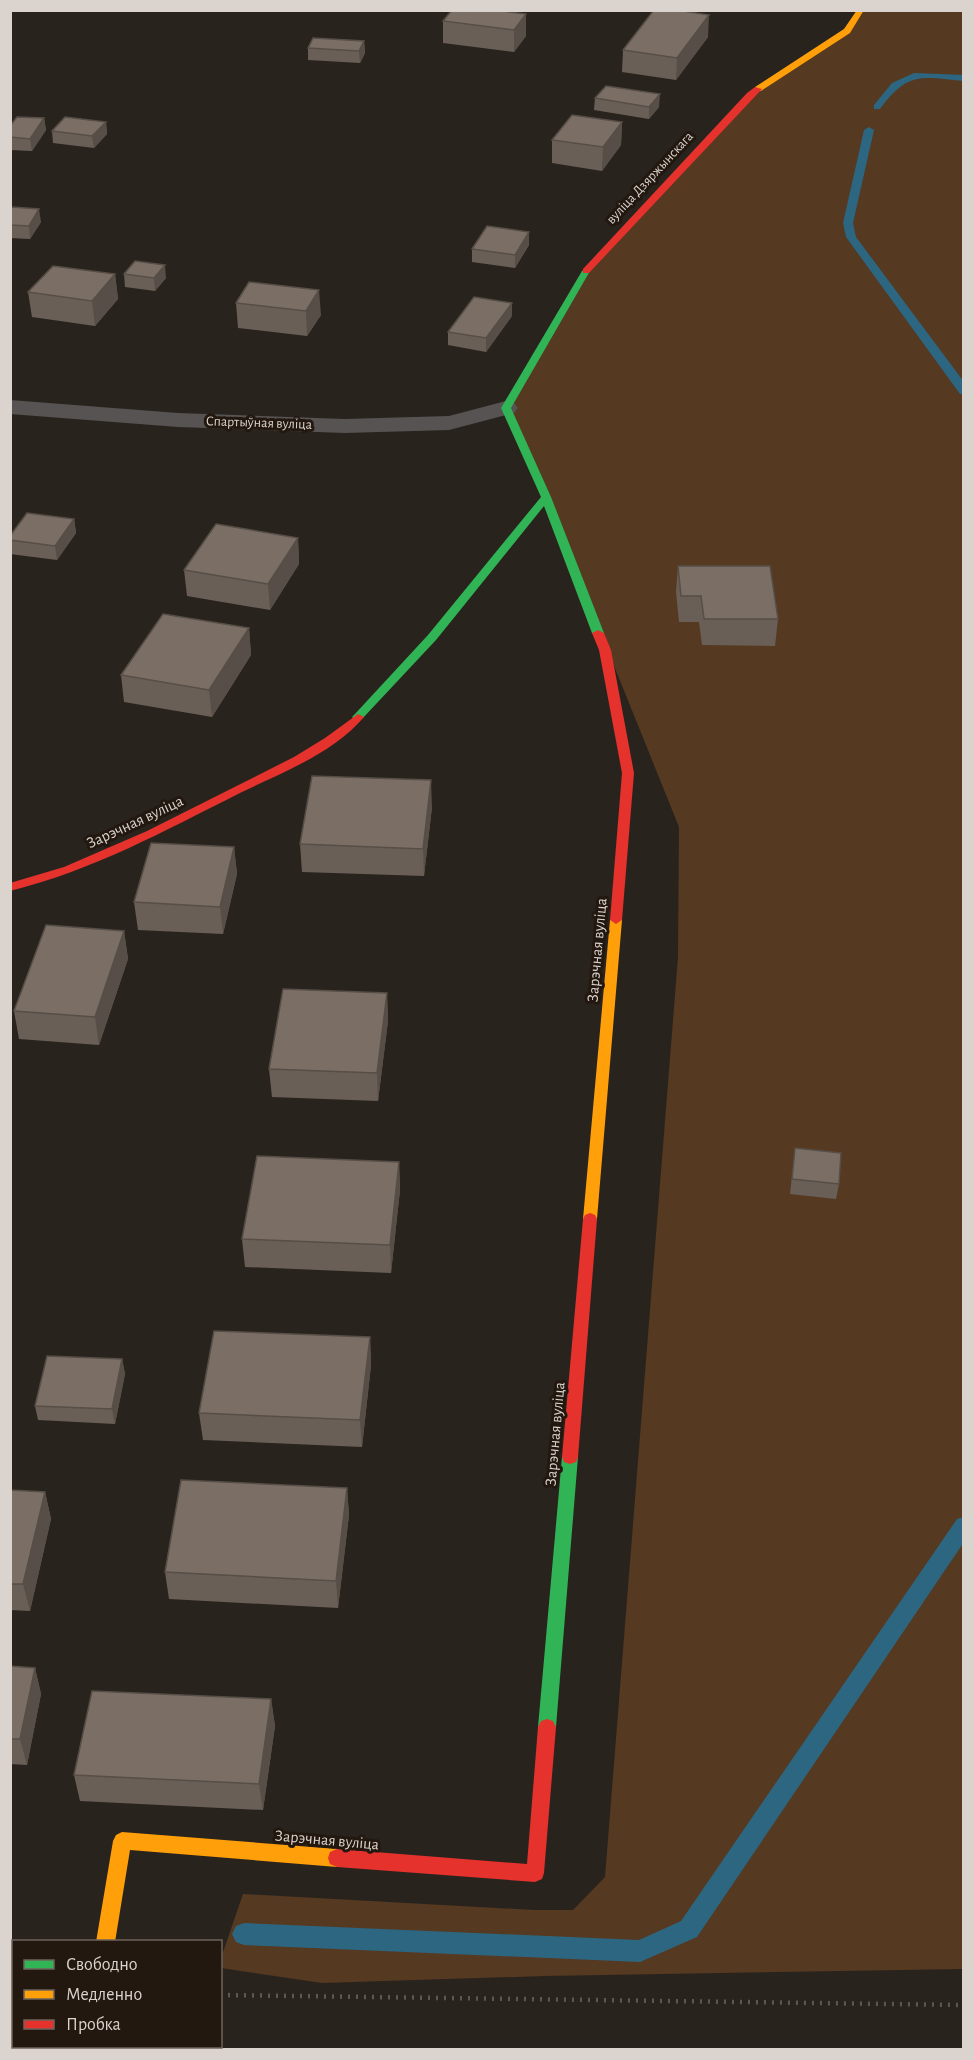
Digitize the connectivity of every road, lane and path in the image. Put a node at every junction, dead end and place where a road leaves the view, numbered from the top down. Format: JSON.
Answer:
{"nodes":[{"id":1,"x":861,"y":10,"type":"edge"},
{"id":2,"x":10,"y":407,"type":"edge"},
{"id":3,"x":506,"y":408,"type":"junction"},
{"id":4,"x":546,"y":497,"type":"junction"},
{"id":5,"x":10,"y":887,"type":"edge"},
{"id":6,"x":105,"y":1940,"type":"edge"},
{"id":7,"x":222,"y":1995,"type":"edge"},
{"id":8,"x":963,"y":2005,"type":"edge"}],
"edges":[{"from":1,"to":3,"type":"street","name":"вуліца Дзяржынскага"},
{"from":2,"to":3,"type":"street","name":"Спартыўная вуліца"},
{"from":3,"to":4,"type":"street","name":"Зарэчная вуліца"},
{"from":4,"to":5,"type":"street","name":"Зарэчная вуліца"},
{"from":4,"to":6,"type":"street","name":"Зарэчная вуліца"},
{"from":7,"to":8,"type":"path"}]}
